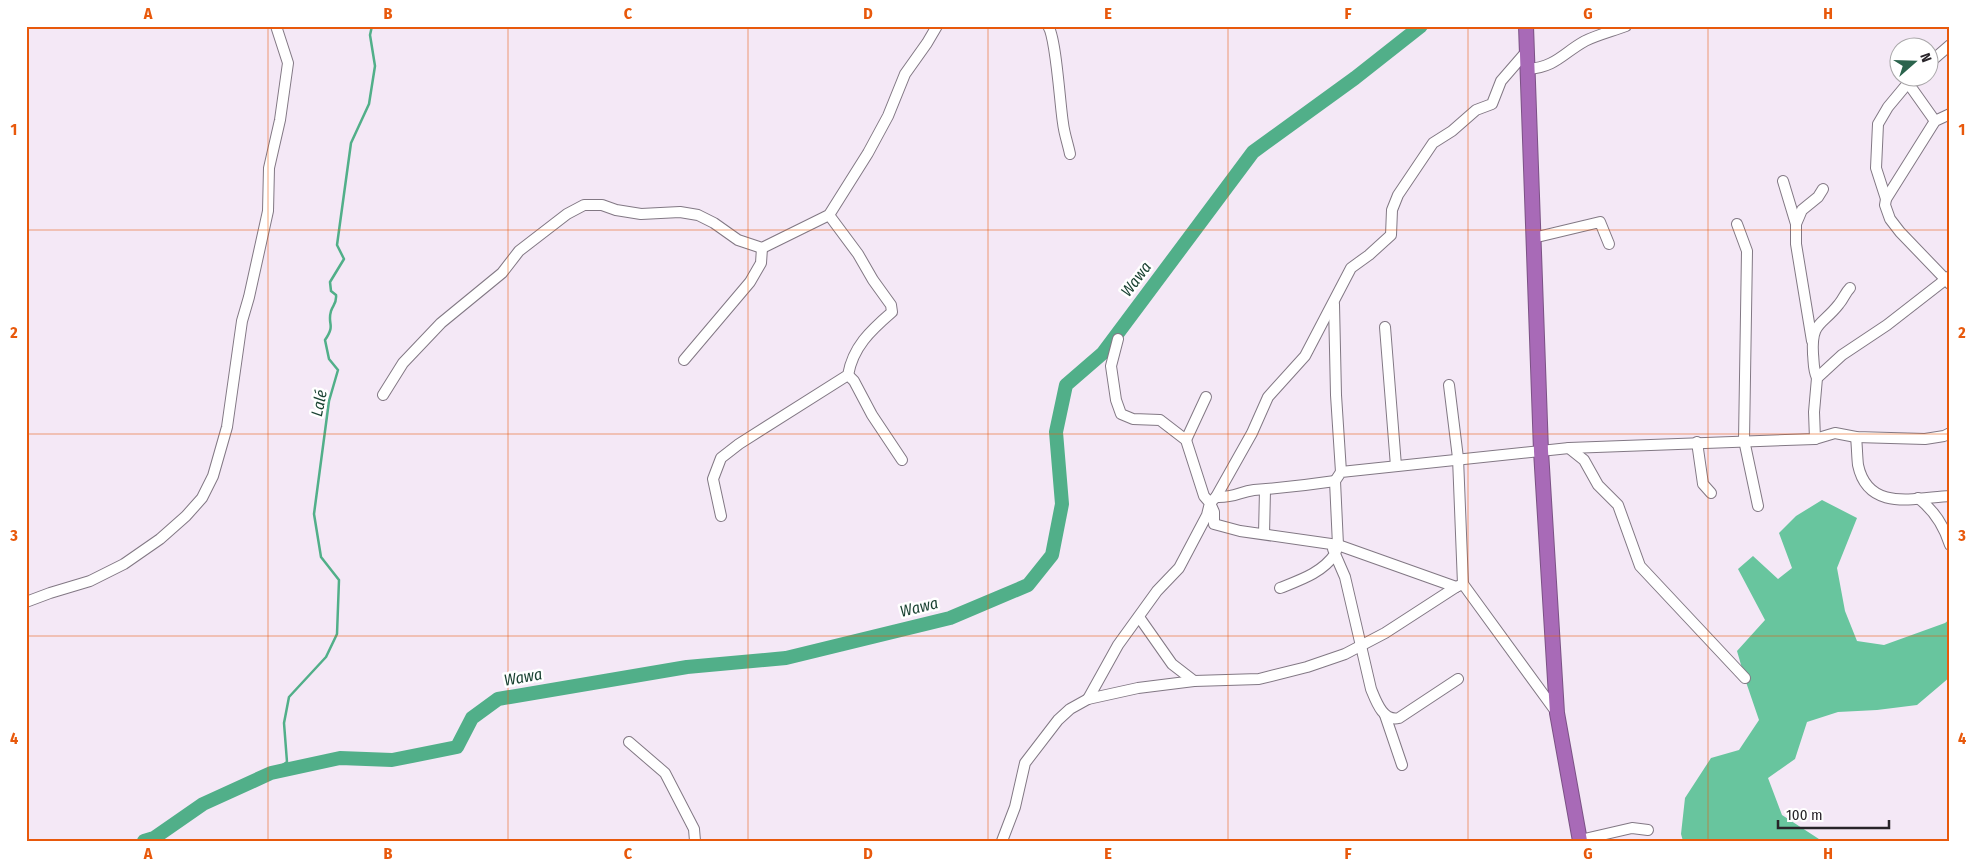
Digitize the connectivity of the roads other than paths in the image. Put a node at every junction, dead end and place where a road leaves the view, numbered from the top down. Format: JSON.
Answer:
{"nodes":[{"id":1,"x":276,"y":26,"type":"edge"},
{"id":2,"x":937,"y":26,"type":"edge"},
{"id":3,"x":1048,"y":26,"type":"edge"},
{"id":4,"x":1526,"y":26,"type":"edge"},
{"id":5,"x":1626,"y":26,"type":"edge"},
{"id":6,"x":1950,"y":45,"type":"edge"},
{"id":7,"x":1527,"y":51,"type":"junction"},
{"id":8,"x":1938,"y":55,"type":"edge"},
{"id":9,"x":1528,"y":69,"type":"junction"},
{"id":10,"x":1904,"y":88,"type":"edge"},
{"id":11,"x":1916,"y":88,"type":"edge"},
{"id":12,"x":1950,"y":114,"type":"edge"},
{"id":13,"x":1935,"y":121,"type":"junction"},
{"id":14,"x":1070,"y":154,"type":"dead end"},
{"id":15,"x":1783,"y":180,"type":"dead end"},
{"id":16,"x":1823,"y":189,"type":"dead end"},
{"id":17,"x":1886,"y":199,"type":"junction"},
{"id":18,"x":828,"y":215,"type":"junction"},
{"id":19,"x":1737,"y":224,"type":"dead end"},
{"id":20,"x":1796,"y":224,"type":"junction"},
{"id":21,"x":1533,"y":238,"type":"junction"},
{"id":22,"x":1609,"y":244,"type":"dead end"},
{"id":23,"x":762,"y":248,"type":"junction"},
{"id":24,"x":1948,"y":280,"type":"edge"},
{"id":25,"x":1850,"y":288,"type":"dead end"},
{"id":26,"x":1334,"y":302,"type":"junction"},
{"id":27,"x":1385,"y":327,"type":"dead end"},
{"id":28,"x":1118,"y":339,"type":"dead end"},
{"id":29,"x":1812,"y":341,"type":"junction"},
{"id":30,"x":684,"y":360,"type":"dead end"},
{"id":31,"x":848,"y":375,"type":"junction"},
{"id":32,"x":1817,"y":378,"type":"junction"},
{"id":33,"x":1449,"y":385,"type":"dead end"},
{"id":34,"x":383,"y":395,"type":"dead end"},
{"id":35,"x":1206,"y":397,"type":"dead end"},
{"id":36,"x":1950,"y":433,"type":"edge"},
{"id":37,"x":1856,"y":437,"type":"junction"},
{"id":38,"x":1815,"y":439,"type":"junction"},
{"id":39,"x":1186,"y":440,"type":"junction"},
{"id":40,"x":1744,"y":440,"type":"junction"},
{"id":41,"x":1697,"y":442,"type":"junction"},
{"id":42,"x":1569,"y":448,"type":"junction"},
{"id":43,"x":1541,"y":451,"type":"junction"},
{"id":44,"x":1458,"y":458,"type":"junction"},
{"id":45,"x":902,"y":460,"type":"dead end"},
{"id":46,"x":1396,"y":466,"type":"junction"},
{"id":47,"x":1338,"y":477,"type":"junction"},
{"id":48,"x":1266,"y":490,"type":"junction"},
{"id":49,"x":1711,"y":493,"type":"dead end"},
{"id":50,"x":1950,"y":496,"type":"edge"},
{"id":51,"x":1918,"y":498,"type":"junction"},
{"id":52,"x":1213,"y":500,"type":"junction"},
{"id":53,"x":1758,"y":506,"type":"dead end"},
{"id":54,"x":721,"y":516,"type":"dead end"},
{"id":55,"x":1264,"y":534,"type":"junction"},
{"id":56,"x":1950,"y":545,"type":"edge"},
{"id":57,"x":1334,"y":547,"type":"junction"},
{"id":58,"x":1459,"y":585,"type":"junction"},
{"id":59,"x":1280,"y":588,"type":"dead end"},
{"id":60,"x":26,"y":602,"type":"edge"},
{"id":61,"x":1139,"y":617,"type":"junction"},
{"id":62,"x":1361,"y":646,"type":"junction"},
{"id":63,"x":1745,"y":678,"type":"dead end"},
{"id":64,"x":1458,"y":679,"type":"dead end"},
{"id":65,"x":1194,"y":681,"type":"junction"},
{"id":66,"x":1088,"y":699,"type":"junction"},
{"id":67,"x":1557,"y":713,"type":"junction"},
{"id":68,"x":1385,"y":715,"type":"junction"},
{"id":69,"x":629,"y":742,"type":"dead end"},
{"id":70,"x":1402,"y":765,"type":"dead end"},
{"id":71,"x":1648,"y":830,"type":"dead end"},
{"id":72,"x":1580,"y":840,"type":"edge"},
{"id":73,"x":695,"y":841,"type":"edge"},
{"id":74,"x":1002,"y":841,"type":"edge"}],
"edges":[{"from":1,"to":60,"type":"street"},
{"from":2,"to":18,"type":"street"},
{"from":3,"to":14,"type":"street"},
{"from":4,"to":7,"type":"highway"},
{"from":5,"to":9,"type":"street"},
{"from":6,"to":8,"type":"street"},
{"from":7,"to":9,"type":"highway"},
{"from":7,"to":26,"type":"street"},
{"from":9,"to":21,"type":"highway"},
{"from":10,"to":17,"type":"street"},
{"from":11,"to":13,"type":"street"},
{"from":12,"to":13,"type":"street"},
{"from":13,"to":17,"type":"street"},
{"from":15,"to":20,"type":"street"},
{"from":16,"to":20,"type":"street"},
{"from":17,"to":24,"type":"street"},
{"from":18,"to":23,"type":"street"},
{"from":18,"to":31,"type":"street"},
{"from":19,"to":40,"type":"street"},
{"from":20,"to":29,"type":"street"},
{"from":21,"to":22,"type":"street"},
{"from":21,"to":43,"type":"highway"},
{"from":23,"to":30,"type":"street"},
{"from":23,"to":34,"type":"street"},
{"from":24,"to":32,"type":"street"},
{"from":25,"to":29,"type":"street"},
{"from":26,"to":47,"type":"street"},
{"from":26,"to":52,"type":"street"},
{"from":27,"to":46,"type":"street"},
{"from":28,"to":39,"type":"street"},
{"from":29,"to":32,"type":"street"},
{"from":31,"to":45,"type":"street"},
{"from":31,"to":54,"type":"street"},
{"from":32,"to":38,"type":"street"},
{"from":33,"to":44,"type":"street"},
{"from":35,"to":39,"type":"street"},
{"from":36,"to":37,"type":"street"},
{"from":37,"to":38,"type":"street"},
{"from":37,"to":51,"type":"street"},
{"from":38,"to":40,"type":"street"},
{"from":39,"to":52,"type":"street"},
{"from":40,"to":41,"type":"street"},
{"from":40,"to":53,"type":"street"},
{"from":41,"to":42,"type":"street"},
{"from":41,"to":49,"type":"street"},
{"from":42,"to":43,"type":"street"},
{"from":42,"to":63,"type":"street"},
{"from":43,"to":44,"type":"street"},
{"from":43,"to":67,"type":"highway"},
{"from":44,"to":46,"type":"street"},
{"from":44,"to":58,"type":"street"},
{"from":46,"to":47,"type":"street"},
{"from":47,"to":48,"type":"street"},
{"from":47,"to":57,"type":"street"},
{"from":48,"to":52,"type":"street"},
{"from":48,"to":55,"type":"street"},
{"from":50,"to":51,"type":"street"},
{"from":51,"to":56,"type":"street"},
{"from":52,"to":55,"type":"street"},
{"from":52,"to":61,"type":"street"},
{"from":55,"to":57,"type":"street"},
{"from":57,"to":58,"type":"street"},
{"from":57,"to":59,"type":"street"},
{"from":57,"to":62,"type":"street"},
{"from":58,"to":62,"type":"street"},
{"from":58,"to":67,"type":"street"},
{"from":61,"to":65,"type":"street"},
{"from":61,"to":66,"type":"street"},
{"from":62,"to":65,"type":"street"},
{"from":62,"to":68,"type":"street"},
{"from":64,"to":68,"type":"street"},
{"from":65,"to":66,"type":"street"},
{"from":66,"to":74,"type":"street"},
{"from":67,"to":72,"type":"highway"},
{"from":68,"to":70,"type":"street"},
{"from":69,"to":73,"type":"street"},
{"from":71,"to":72,"type":"street"}]}
